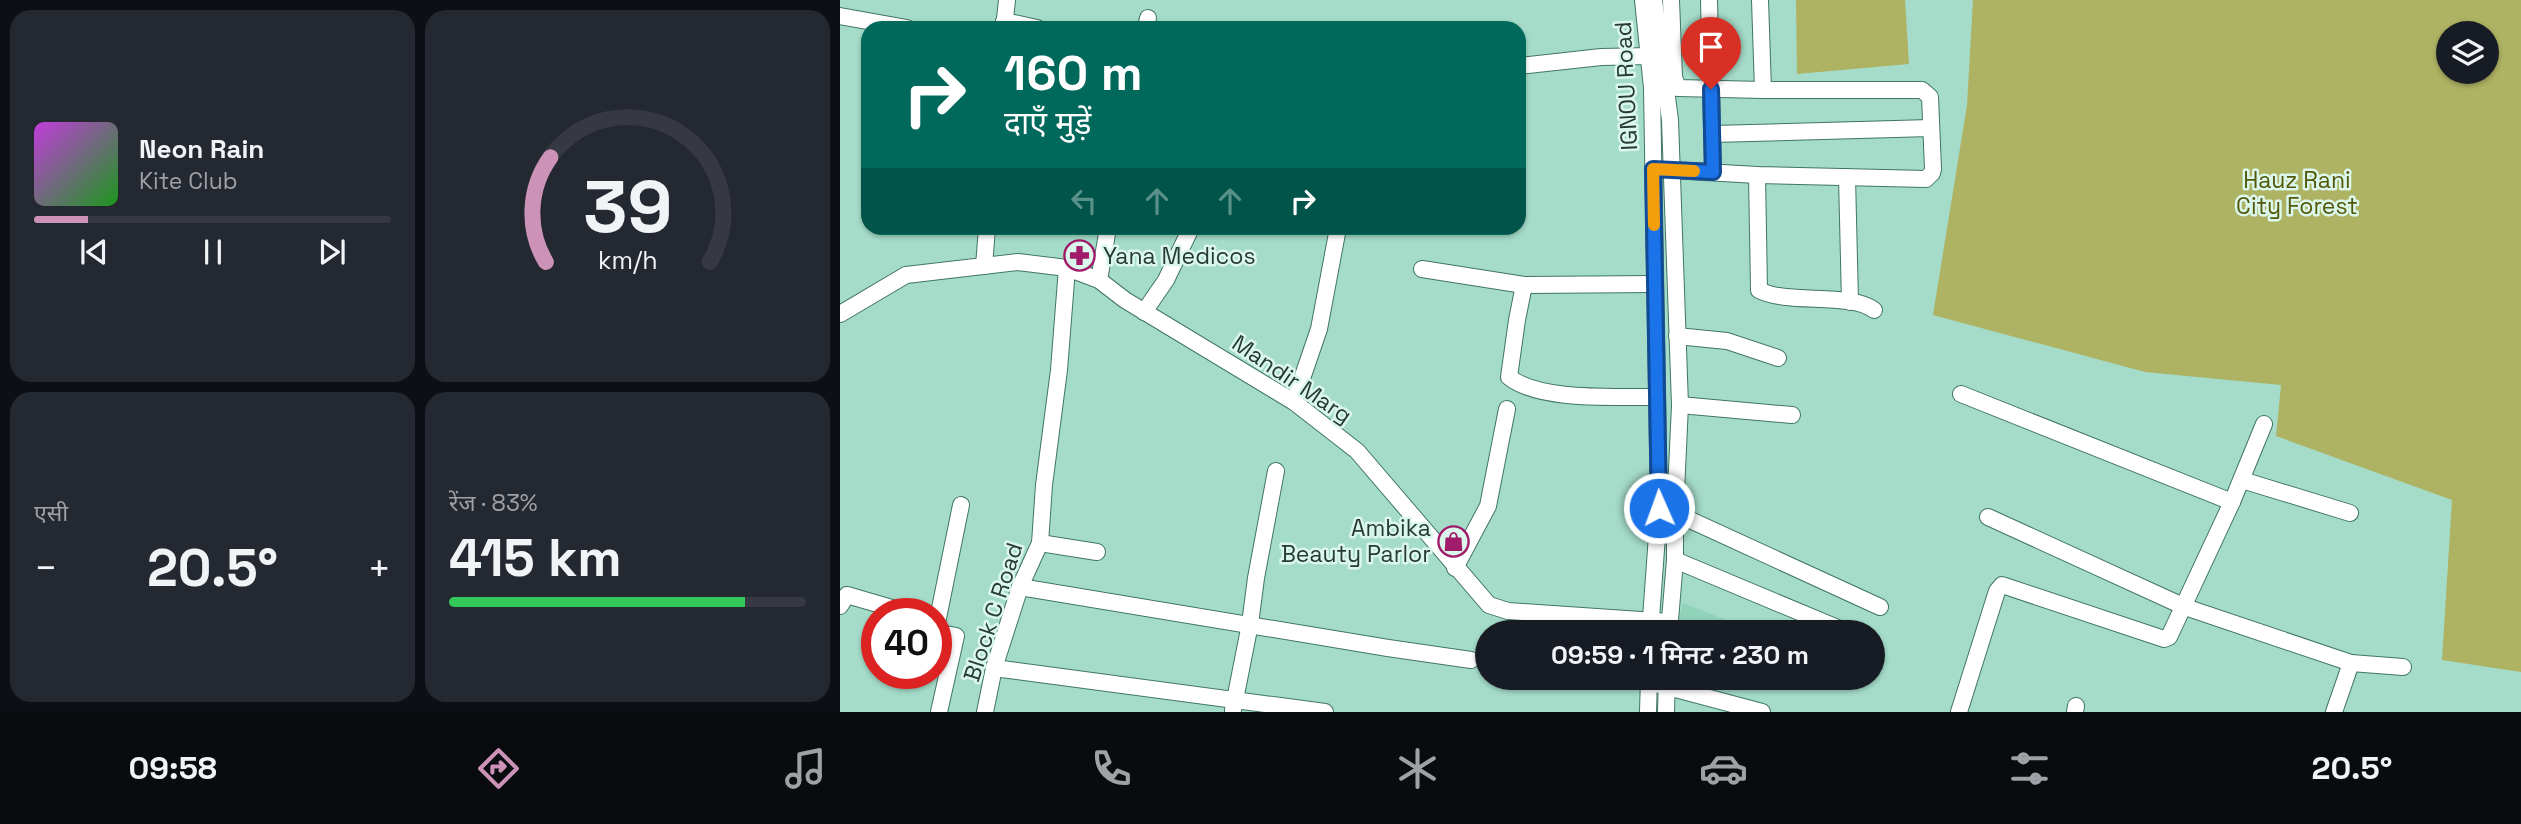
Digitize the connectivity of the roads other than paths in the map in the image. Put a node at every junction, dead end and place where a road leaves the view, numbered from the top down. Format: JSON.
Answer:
{"nodes":[{"id":1,"x":1007,"y":0,"type":"edge"},
{"id":2,"x":1643,"y":0,"type":"edge"},
{"id":3,"x":1654,"y":0,"type":"edge"},
{"id":4,"x":1671,"y":0,"type":"edge"},
{"id":5,"x":1709,"y":0,"type":"edge"},
{"id":6,"x":1760,"y":0,"type":"edge"},
{"id":7,"x":840,"y":16,"type":"edge"},
{"id":8,"x":868,"y":21,"type":"edge"},
{"id":9,"x":1004,"y":21,"type":"edge"},
{"id":10,"x":1650,"y":56,"type":"junction"},
{"id":11,"x":1526,"y":65,"type":"edge"},
{"id":12,"x":1711,"y":89,"type":"junction"},
{"id":13,"x":1763,"y":90,"type":"junction"},
{"id":14,"x":1931,"y":128,"type":"junction"},
{"id":15,"x":1712,"y":134,"type":"junction"},
{"id":16,"x":1653,"y":169,"type":"junction"},
{"id":17,"x":1673,"y":170,"type":"junction"},
{"id":18,"x":1713,"y":172,"type":"junction"},
{"id":19,"x":1757,"y":175,"type":"junction"},
{"id":20,"x":1847,"y":177,"type":"junction"},
{"id":21,"x":986,"y":235,"type":"edge"},
{"id":22,"x":1107,"y":235,"type":"edge"},
{"id":23,"x":1188,"y":235,"type":"edge"},
{"id":24,"x":1337,"y":235,"type":"edge"},
{"id":25,"x":984,"y":266,"type":"junction"},
{"id":26,"x":1068,"y":268,"type":"junction"},
{"id":27,"x":1422,"y":269,"type":"dead end"},
{"id":28,"x":1099,"y":280,"type":"junction"},
{"id":29,"x":1655,"y":284,"type":"junction"},
{"id":30,"x":1524,"y":285,"type":"junction"},
{"id":31,"x":1850,"y":302,"type":"junction"},
{"id":32,"x":1874,"y":310,"type":"dead end"},
{"id":33,"x":1144,"y":312,"type":"junction"},
{"id":34,"x":840,"y":314,"type":"edge"},
{"id":35,"x":1677,"y":336,"type":"junction"},
{"id":36,"x":1778,"y":358,"type":"dead end"},
{"id":37,"x":1961,"y":394,"type":"dead end"},
{"id":38,"x":1656,"y":397,"type":"junction"},
{"id":39,"x":1294,"y":402,"type":"junction"},
{"id":40,"x":1680,"y":405,"type":"junction"},
{"id":41,"x":1507,"y":409,"type":"dead end"},
{"id":42,"x":1792,"y":415,"type":"dead end"},
{"id":43,"x":2264,"y":424,"type":"dead end"},
{"id":44,"x":1276,"y":471,"type":"dead end"},
{"id":45,"x":2242,"y":480,"type":"junction"},
{"id":46,"x":2232,"y":502,"type":"junction"},
{"id":47,"x":961,"y":505,"type":"dead end"},
{"id":48,"x":1675,"y":513,"type":"junction"},
{"id":49,"x":2350,"y":513,"type":"dead end"},
{"id":50,"x":1988,"y":517,"type":"dead end"},
{"id":51,"x":1040,"y":543,"type":"junction"},
{"id":52,"x":1097,"y":552,"type":"dead end"},
{"id":53,"x":1675,"y":560,"type":"junction"},
{"id":54,"x":1455,"y":568,"type":"junction"},
{"id":55,"x":1020,"y":587,"type":"junction"},
{"id":56,"x":942,"y":598,"type":"edge"},
{"id":57,"x":861,"y":599,"type":"edge"},
{"id":58,"x":840,"y":606,"type":"edge"},
{"id":59,"x":1880,"y":607,"type":"dead end"},
{"id":60,"x":2185,"y":607,"type":"junction"},
{"id":61,"x":1602,"y":620,"type":"edge"},
{"id":62,"x":1650,"y":620,"type":"edge"},
{"id":63,"x":1671,"y":620,"type":"edge"},
{"id":64,"x":1818,"y":620,"type":"edge"},
{"id":65,"x":1250,"y":624,"type":"junction"},
{"id":66,"x":952,"y":635,"type":"edge"},
{"id":67,"x":952,"y":654,"type":"edge"},
{"id":68,"x":1471,"y":660,"type":"dead end"},
{"id":69,"x":2351,"y":663,"type":"junction"},
{"id":70,"x":2403,"y":667,"type":"dead end"},
{"id":71,"x":994,"y":668,"type":"junction"},
{"id":72,"x":944,"y":689,"type":"edge"},
{"id":73,"x":1649,"y":690,"type":"edge"},
{"id":74,"x":1667,"y":690,"type":"edge"},
{"id":75,"x":1695,"y":690,"type":"edge"},
{"id":76,"x":1234,"y":707,"type":"edge"},
{"id":77,"x":939,"y":712,"type":"edge"},
{"id":78,"x":985,"y":712,"type":"edge"},
{"id":79,"x":1325,"y":712,"type":"edge"},
{"id":80,"x":1648,"y":712,"type":"edge"},
{"id":81,"x":1666,"y":712,"type":"edge"},
{"id":82,"x":1762,"y":712,"type":"edge"},
{"id":83,"x":1959,"y":712,"type":"edge"},
{"id":84,"x":2334,"y":712,"type":"edge"}],
"edges":[{"from":1,"to":9,"type":"street"},
{"from":2,"to":10,"type":"street","name":"IGNOU Road"},
{"from":3,"to":17,"type":"street","name":"IGNOU Road"},
{"from":4,"to":12,"type":"street"},
{"from":5,"to":12,"type":"street"},
{"from":6,"to":13,"type":"street"},
{"from":7,"to":8,"type":"street"},
{"from":10,"to":11,"type":"street"},
{"from":10,"to":16,"type":"street","name":"IGNOU Road"},
{"from":12,"to":13,"type":"street"},
{"from":12,"to":15,"type":"street"},
{"from":13,"to":14,"type":"street"},
{"from":14,"to":15,"type":"street"},
{"from":14,"to":20,"type":"street"},
{"from":15,"to":18,"type":"street"},
{"from":16,"to":17,"type":"street"},
{"from":16,"to":29,"type":"street","name":"IGNOU Road"},
{"from":17,"to":18,"type":"street"},
{"from":17,"to":35,"type":"street","name":"IGNOU Road"},
{"from":18,"to":19,"type":"street"},
{"from":19,"to":20,"type":"street"},
{"from":19,"to":31,"type":"street"},
{"from":20,"to":31,"type":"street"},
{"from":21,"to":25,"type":"street"},
{"from":22,"to":28,"type":"street"},
{"from":23,"to":33,"type":"street"},
{"from":24,"to":39,"type":"street"},
{"from":25,"to":26,"type":"street","name":"Mandir Marg"},
{"from":25,"to":34,"type":"street","name":"Mandir Marg"},
{"from":26,"to":28,"type":"street","name":"Mandir Marg"},
{"from":26,"to":51,"type":"street","name":"Block C Road"},
{"from":27,"to":30,"type":"street"},
{"from":28,"to":33,"type":"street","name":"Mandir Marg"},
{"from":29,"to":30,"type":"street"},
{"from":29,"to":38,"type":"street","name":"IGNOU Road"},
{"from":30,"to":38,"type":"street"},
{"from":31,"to":32,"type":"street"},
{"from":33,"to":39,"type":"street","name":"Mandir Marg"},
{"from":35,"to":36,"type":"street"},
{"from":35,"to":40,"type":"street","name":"IGNOU Road"},
{"from":37,"to":46,"type":"street"},
{"from":38,"to":62,"type":"street","name":"IGNOU Road"},
{"from":39,"to":54,"type":"street","name":"Mandir Marg"},
{"from":40,"to":42,"type":"street"},
{"from":40,"to":48,"type":"street","name":"IGNOU Road"},
{"from":41,"to":54,"type":"street"},
{"from":43,"to":45,"type":"street"},
{"from":44,"to":65,"type":"street"},
{"from":45,"to":46,"type":"street"},
{"from":45,"to":49,"type":"street"},
{"from":46,"to":60,"type":"street"},
{"from":47,"to":56,"type":"street"},
{"from":48,"to":53,"type":"street","name":"IGNOU Road"},
{"from":48,"to":59,"type":"street"},
{"from":50,"to":60,"type":"street"},
{"from":51,"to":52,"type":"street"},
{"from":51,"to":55,"type":"street","name":"Block C Road"},
{"from":53,"to":63,"type":"street","name":"IGNOU Road"},
{"from":53,"to":64,"type":"street"},
{"from":54,"to":61,"type":"street","name":"Mandir Marg"},
{"from":55,"to":65,"type":"street"},
{"from":55,"to":71,"type":"street","name":"Block C Road"},
{"from":57,"to":58,"type":"street"},
{"from":60,"to":69,"type":"street"},
{"from":60,"to":83,"type":"street"},
{"from":65,"to":68,"type":"street"},
{"from":65,"to":76,"type":"street"},
{"from":66,"to":67,"type":"street"},
{"from":69,"to":70,"type":"street"},
{"from":69,"to":84,"type":"street"},
{"from":71,"to":76,"type":"street"},
{"from":71,"to":78,"type":"street","name":"Block C Road"},
{"from":72,"to":77,"type":"street"},
{"from":73,"to":80,"type":"street"},
{"from":74,"to":81,"type":"street"},
{"from":75,"to":82,"type":"street"},
{"from":76,"to":79,"type":"street"}]}
